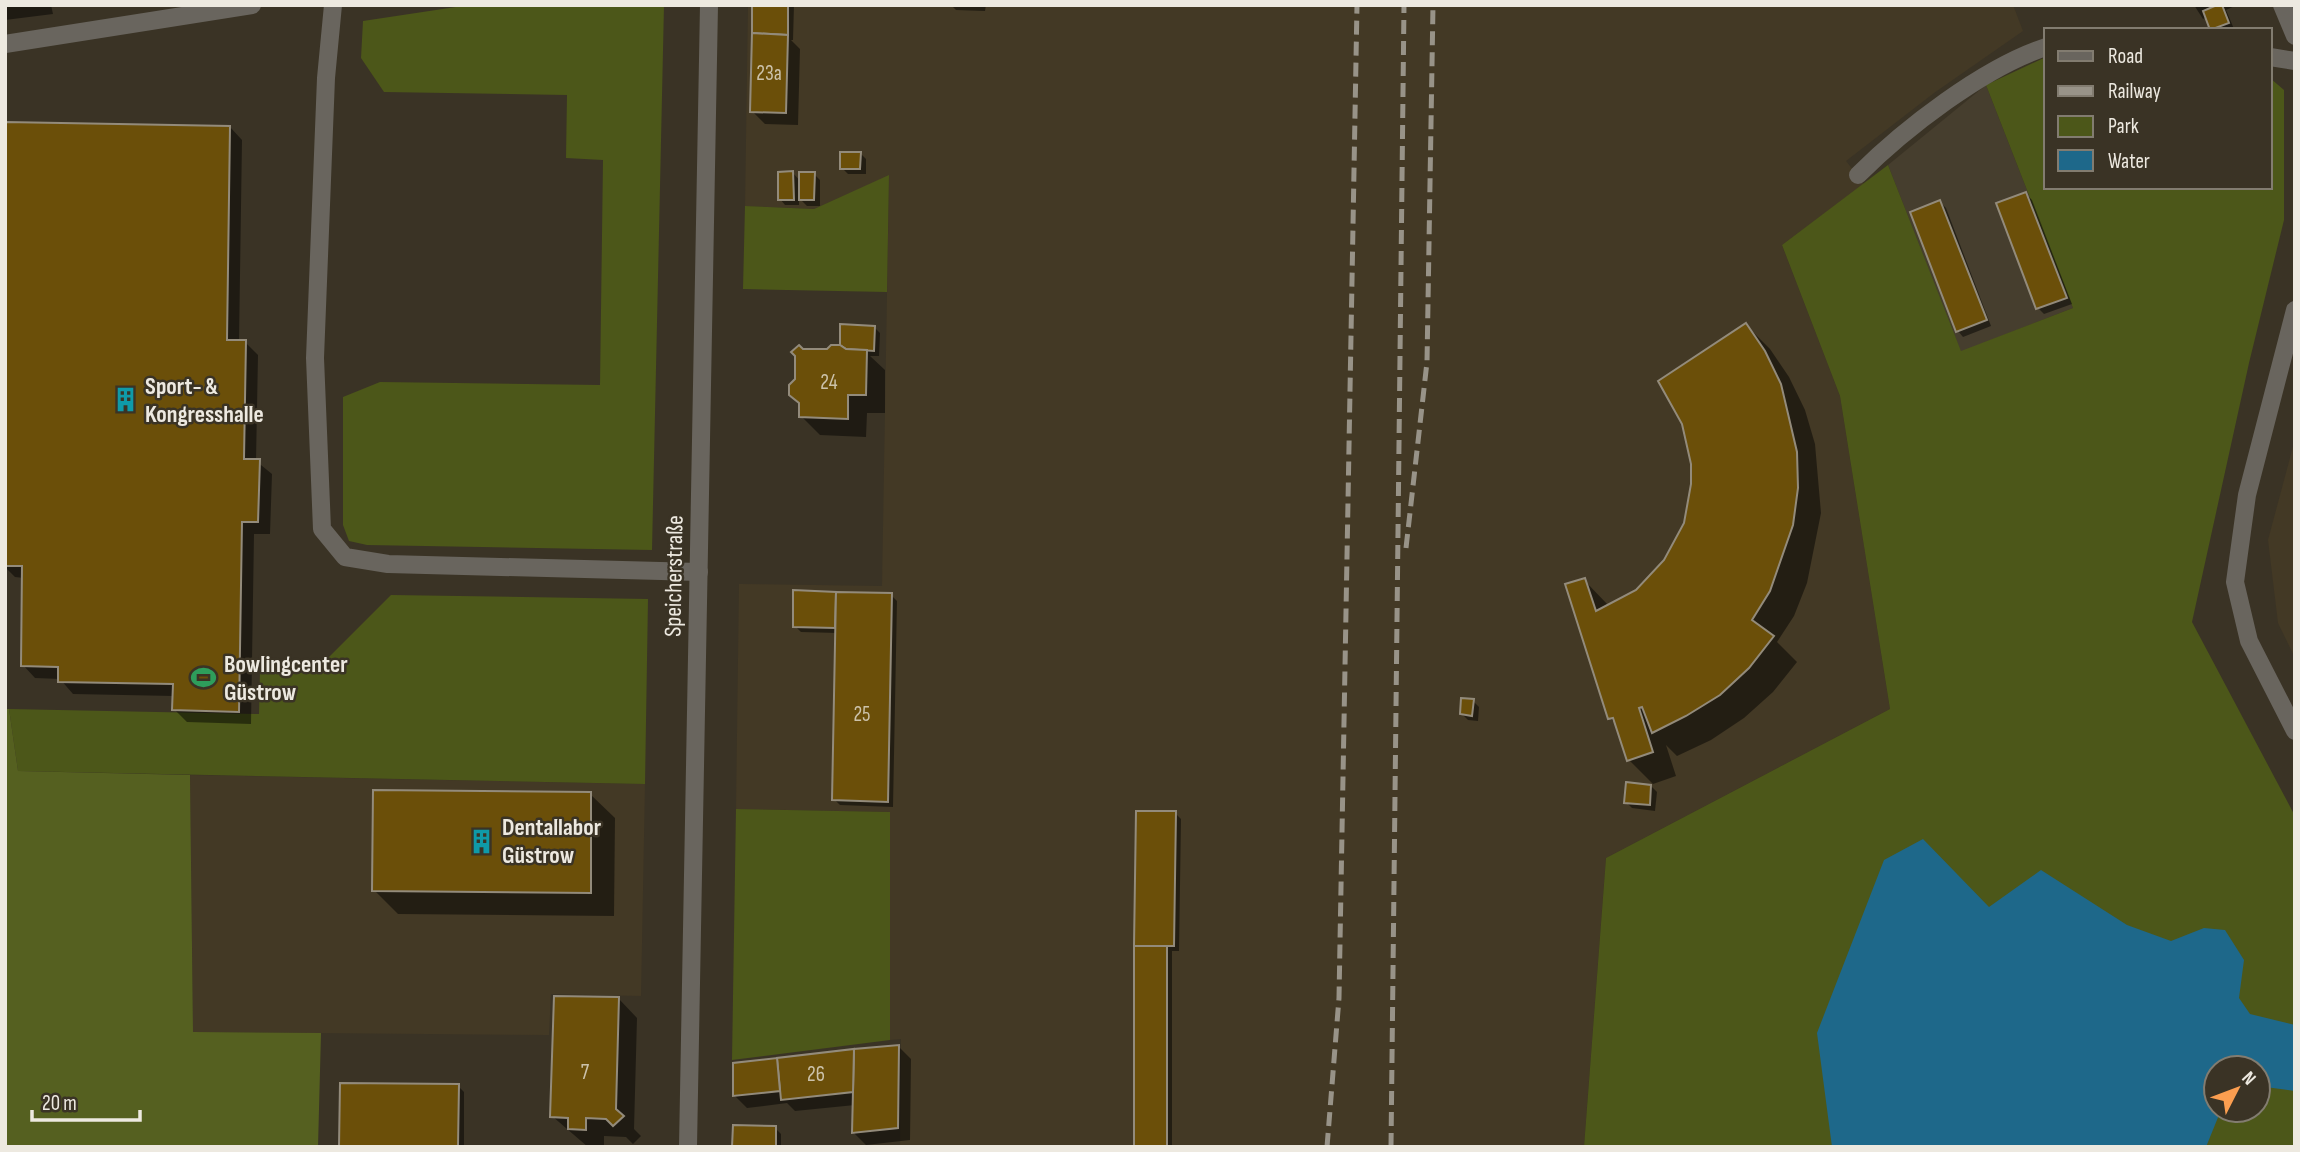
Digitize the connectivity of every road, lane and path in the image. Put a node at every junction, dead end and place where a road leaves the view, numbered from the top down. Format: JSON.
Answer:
{"nodes":[{"id":1,"x":252,"y":5,"type":"edge"},
{"id":2,"x":333,"y":5,"type":"edge"},
{"id":3,"x":709,"y":5,"type":"edge"},
{"id":4,"x":2282,"y":5,"type":"edge"},
{"id":5,"x":2295,"y":36,"type":"edge"},
{"id":6,"x":5,"y":44,"type":"edge"},
{"id":7,"x":2044,"y":48,"type":"edge"},
{"id":8,"x":2272,"y":57,"type":"edge"},
{"id":9,"x":2295,"y":61,"type":"edge"},
{"id":10,"x":1858,"y":175,"type":"dead end"},
{"id":11,"x":2295,"y":310,"type":"edge"},
{"id":12,"x":699,"y":572,"type":"junction"},
{"id":13,"x":2295,"y":731,"type":"edge"},
{"id":14,"x":688,"y":1147,"type":"edge"}],
"edges":[{"from":1,"to":6,"type":"street"},
{"from":2,"to":12,"type":"street"},
{"from":3,"to":12,"type":"street","name":"Speicherstraße"},
{"from":4,"to":5,"type":"street"},
{"from":7,"to":10,"type":"street"},
{"from":8,"to":9,"type":"street"},
{"from":11,"to":13,"type":"street"},
{"from":12,"to":14,"type":"street","name":"Speicherstraße"}]}
